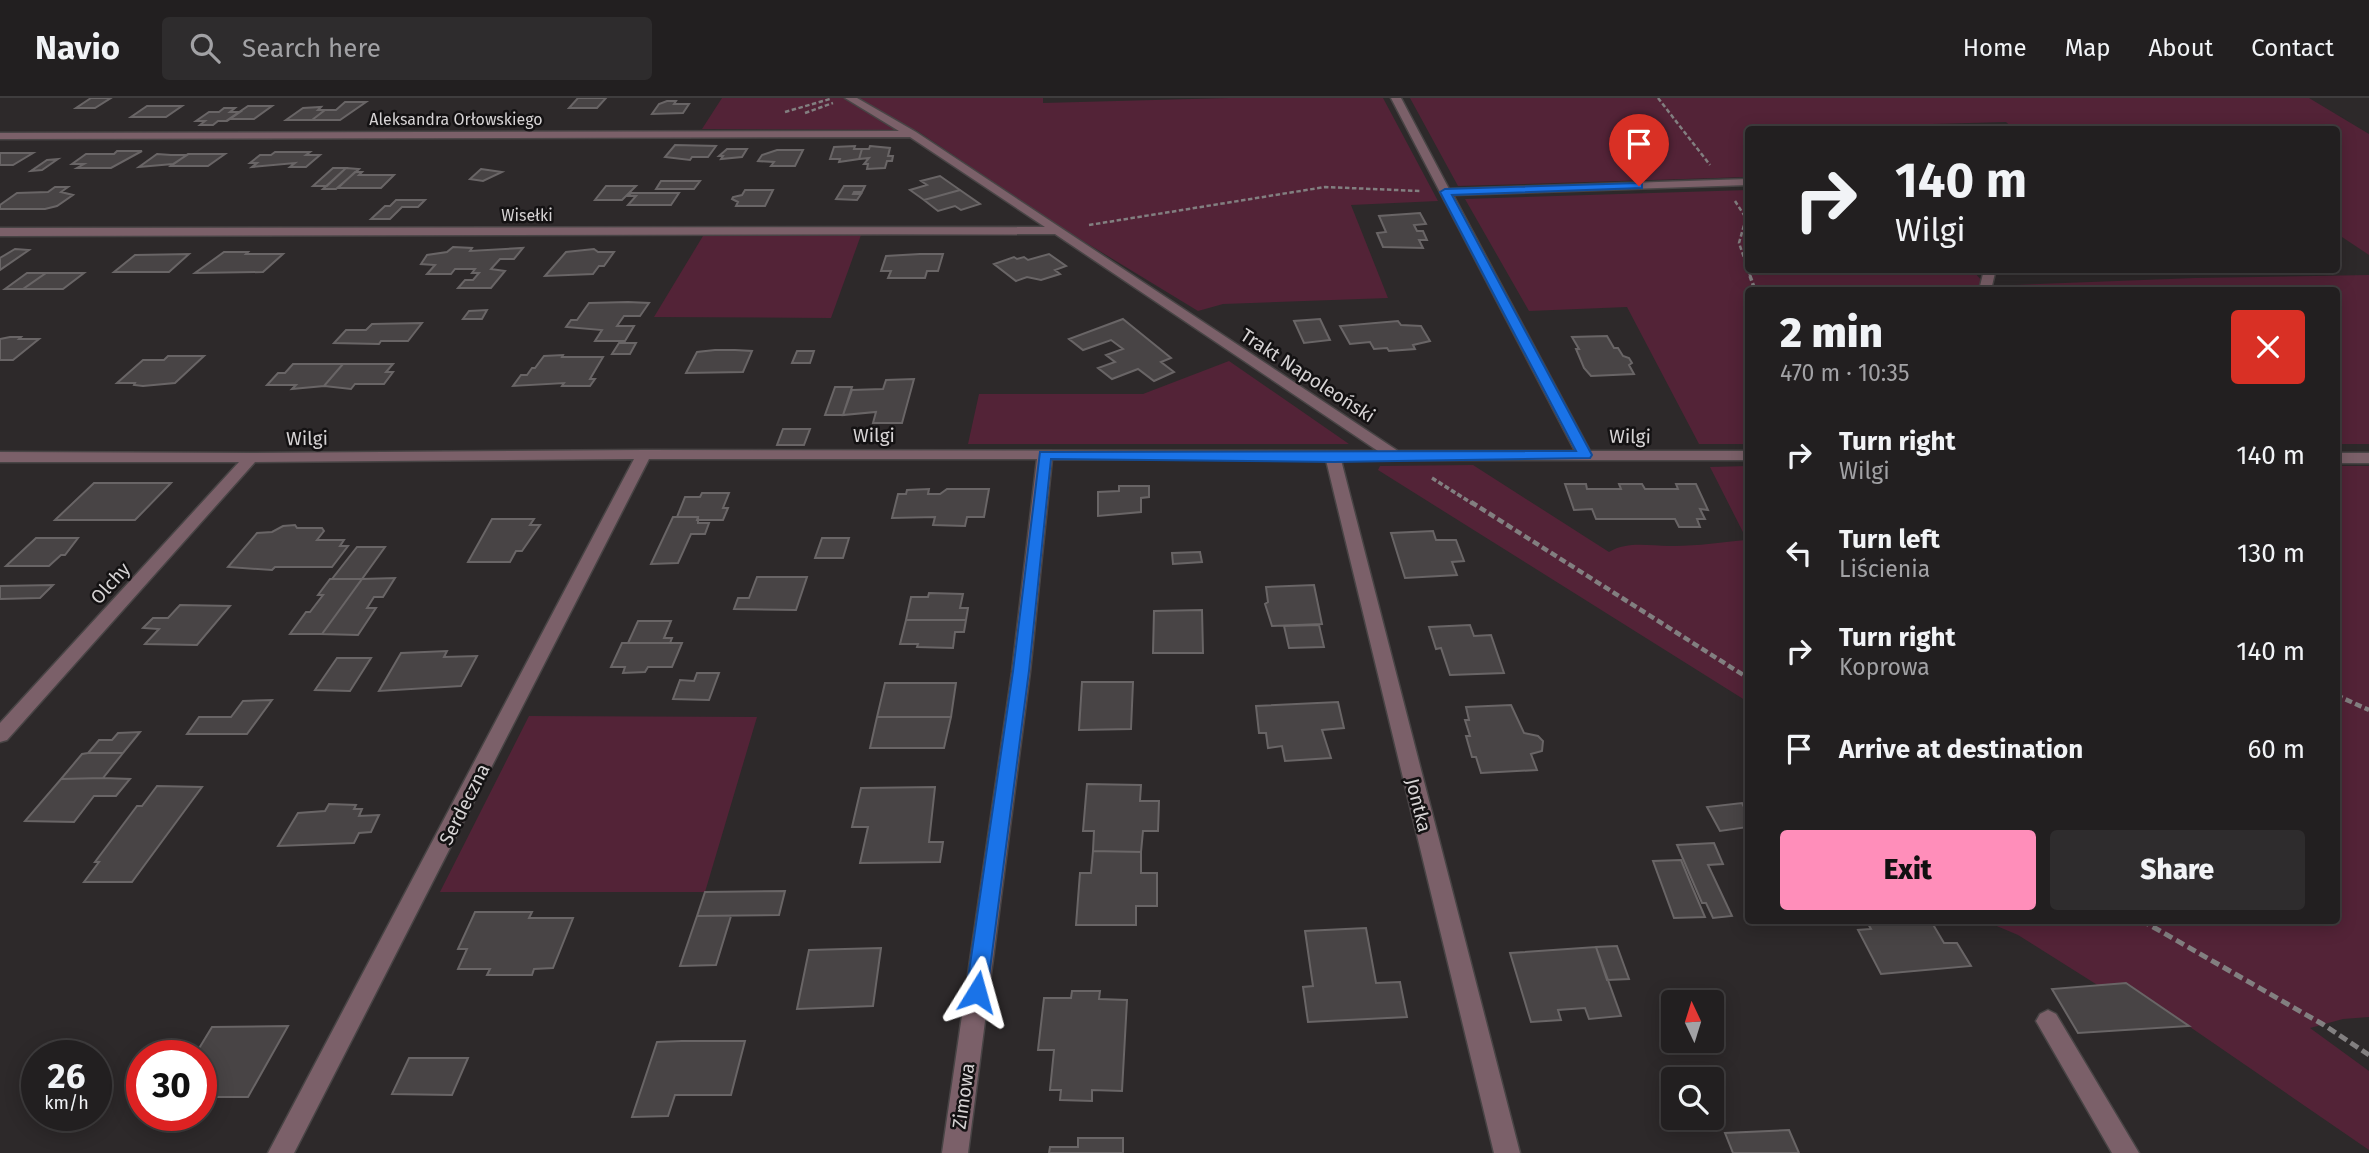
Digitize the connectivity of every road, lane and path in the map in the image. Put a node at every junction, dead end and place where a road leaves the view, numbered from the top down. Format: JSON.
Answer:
{"nodes":[{"id":1,"x":850,"y":98,"type":"edge"},
{"id":2,"x":1396,"y":98,"type":"edge"},
{"id":3,"x":912,"y":134,"type":"junction"},
{"id":4,"x":0,"y":136,"type":"edge"},
{"id":5,"x":1745,"y":182,"type":"edge"},
{"id":6,"x":1445,"y":192,"type":"junction"},
{"id":7,"x":1054,"y":231,"type":"junction"},
{"id":8,"x":0,"y":232,"type":"edge"},
{"id":9,"x":644,"y":454,"type":"junction"},
{"id":10,"x":1045,"y":455,"type":"junction"},
{"id":11,"x":1585,"y":455,"type":"junction"},
{"id":12,"x":1396,"y":456,"type":"junction"},
{"id":13,"x":1745,"y":456,"type":"edge"},
{"id":14,"x":0,"y":457,"type":"edge"},
{"id":15,"x":1334,"y":457,"type":"junction"},
{"id":16,"x":251,"y":458,"type":"junction"},
{"id":17,"x":2340,"y":458,"type":"edge"},
{"id":18,"x":2369,"y":458,"type":"edge"},
{"id":19,"x":1745,"y":676,"type":"edge"},
{"id":20,"x":2340,"y":697,"type":"edge"},
{"id":21,"x":2369,"y":709,"type":"edge"},
{"id":22,"x":0,"y":735,"type":"edge"},
{"id":23,"x":2148,"y":924,"type":"edge"},
{"id":24,"x":2048,"y":1021,"type":"dead end"},
{"id":25,"x":2369,"y":1055,"type":"edge"},
{"id":26,"x":281,"y":1153,"type":"edge"},
{"id":27,"x":955,"y":1153,"type":"edge"},
{"id":28,"x":1507,"y":1153,"type":"edge"},
{"id":29,"x":2126,"y":1153,"type":"edge"}],
"edges":[{"from":1,"to":3,"type":"street","name":"Trakt Napoleoński"},
{"from":2,"to":6,"type":"street"},
{"from":3,"to":4,"type":"street","name":"Aleksandra Orłowskiego"},
{"from":3,"to":7,"type":"street","name":"Trakt Napoleoński"},
{"from":5,"to":6,"type":"street"},
{"from":6,"to":7,"type":"path"},
{"from":6,"to":11,"type":"street"},
{"from":7,"to":8,"type":"street","name":"Wisełki"},
{"from":7,"to":12,"type":"street","name":"Trakt Napoleoński"},
{"from":9,"to":10,"type":"street","name":"Wilgi"},
{"from":9,"to":16,"type":"street","name":"Wilgi"},
{"from":9,"to":26,"type":"street","name":"Serdeczna"},
{"from":10,"to":15,"type":"street","name":"Wilgi"},
{"from":10,"to":27,"type":"street","name":"Zimowa"},
{"from":11,"to":12,"type":"street","name":"Wilgi"},
{"from":11,"to":13,"type":"street","name":"Wilgi"},
{"from":12,"to":15,"type":"street","name":"Wilgi"},
{"from":12,"to":19,"type":"path"},
{"from":14,"to":16,"type":"street","name":"Wilgi"},
{"from":15,"to":28,"type":"street","name":"Jontka"},
{"from":16,"to":22,"type":"street","name":"Olchy"},
{"from":17,"to":18,"type":"street"},
{"from":20,"to":21,"type":"path"},
{"from":23,"to":25,"type":"path"},
{"from":24,"to":29,"type":"street"}]}
